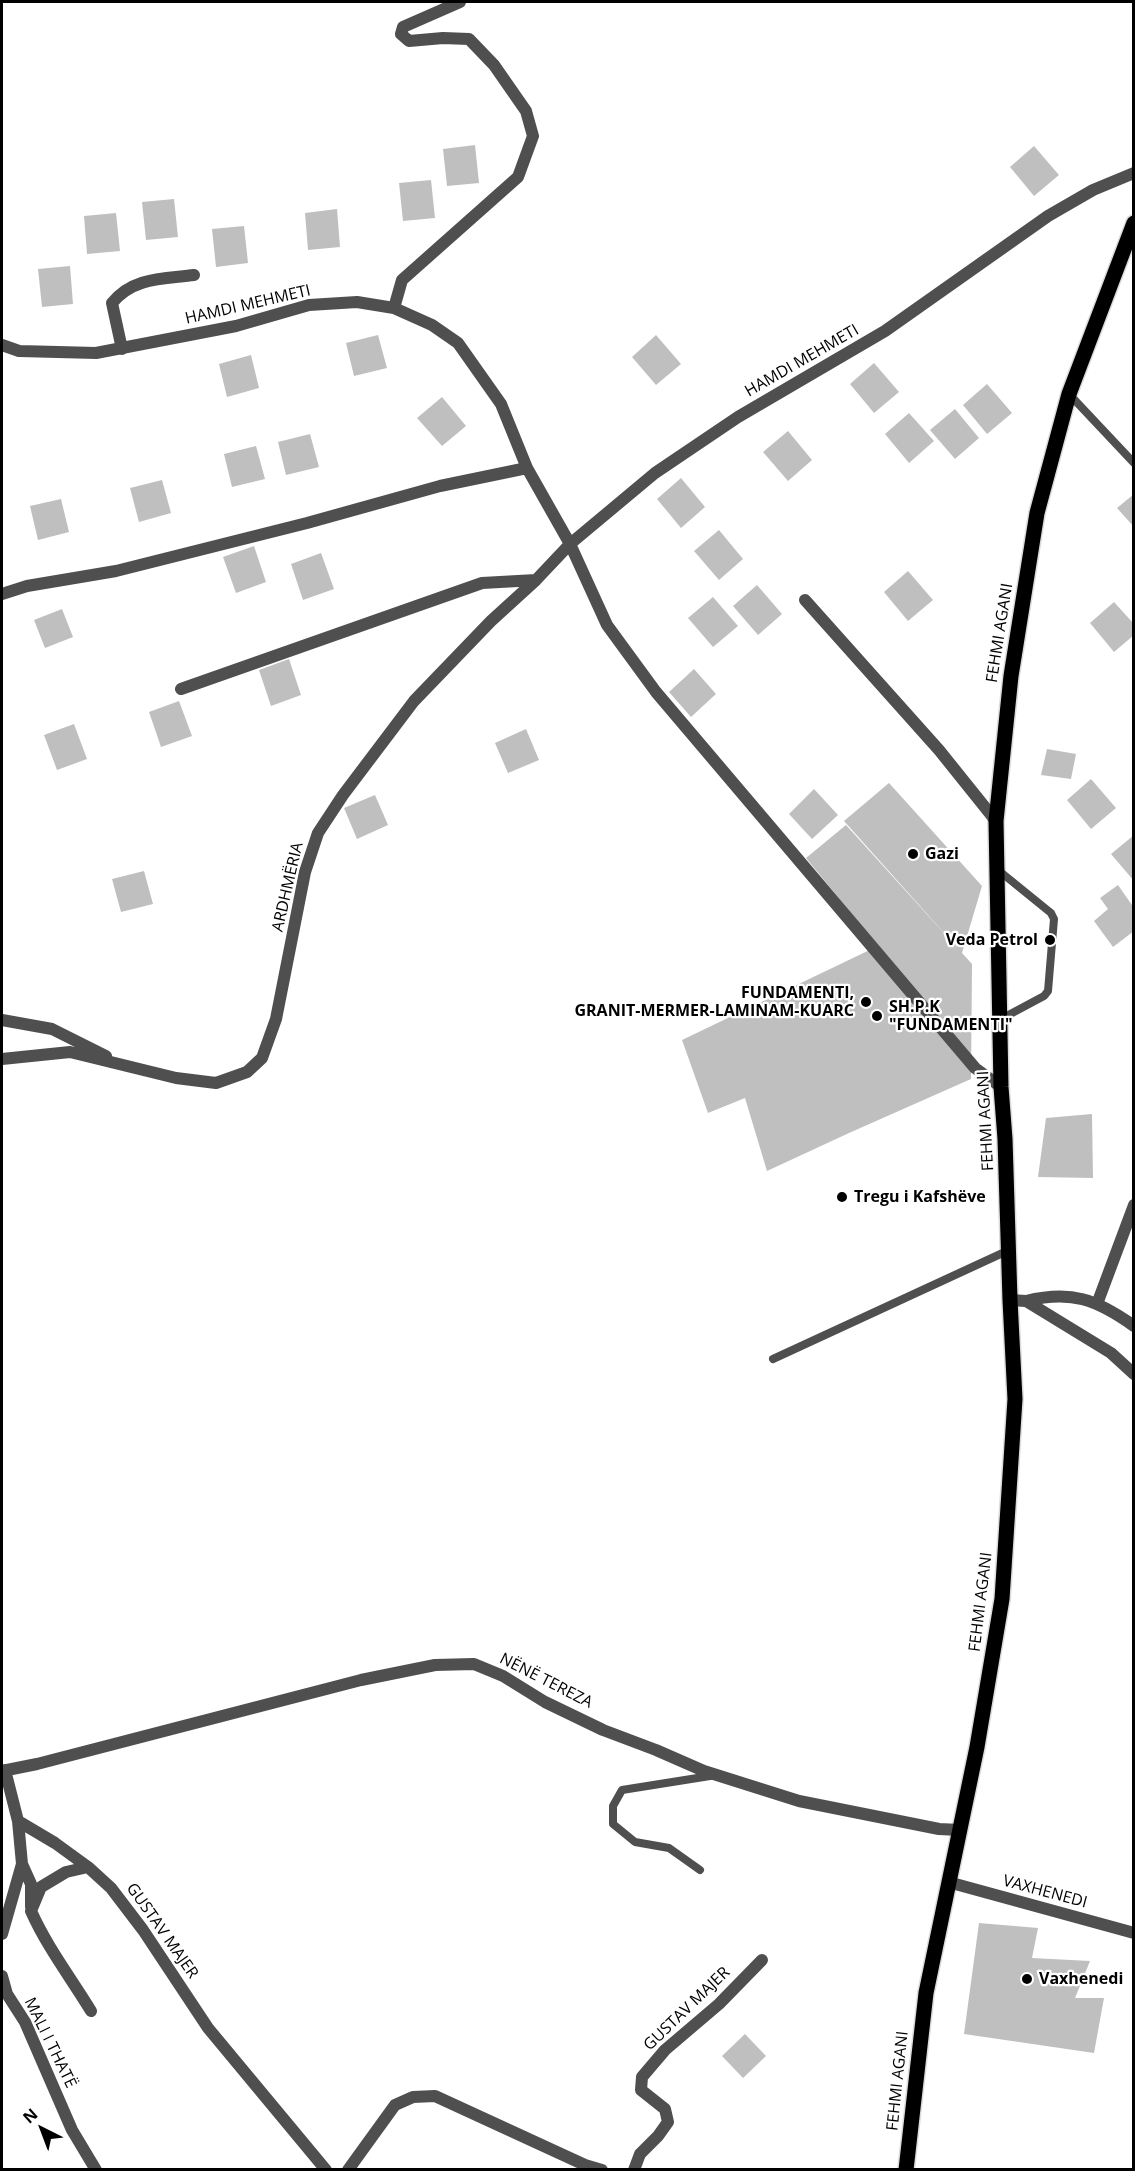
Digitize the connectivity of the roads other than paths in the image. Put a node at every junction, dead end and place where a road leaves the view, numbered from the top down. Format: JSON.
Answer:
{"nodes":[{"id":1,"x":460,"y":2,"type":"edge"},
{"id":2,"x":1134,"y":173,"type":"edge"},
{"id":3,"x":1134,"y":223,"type":"edge"},
{"id":4,"x":194,"y":275,"type":"dead end"},
{"id":5,"x":393,"y":308,"type":"junction"},
{"id":6,"x":2,"y":345,"type":"edge"},
{"id":7,"x":122,"y":349,"type":"junction"},
{"id":8,"x":1069,"y":394,"type":"junction"},
{"id":9,"x":1134,"y":463,"type":"edge"},
{"id":10,"x":527,"y":468,"type":"junction"},
{"id":11,"x":570,"y":544,"type":"junction"},
{"id":12,"x":536,"y":580,"type":"junction"},
{"id":13,"x":2,"y":594,"type":"edge"},
{"id":14,"x":805,"y":600,"type":"dead end"},
{"id":15,"x":181,"y":689,"type":"dead end"},
{"id":16,"x":996,"y":821,"type":"junction"},
{"id":17,"x":997,"y":869,"type":"junction"},
{"id":18,"x":1001,"y":1019,"type":"junction"},
{"id":19,"x":2,"y":1020,"type":"edge"},
{"id":20,"x":2,"y":1059,"type":"edge"},
{"id":21,"x":125,"y":1066,"type":"junction"},
{"id":22,"x":1001,"y":1087,"type":"junction"},
{"id":23,"x":1134,"y":1204,"type":"edge"},
{"id":24,"x":1007,"y":1251,"type":"junction"},
{"id":25,"x":1010,"y":1300,"type":"junction"},
{"id":26,"x":1026,"y":1301,"type":"junction"},
{"id":27,"x":1097,"y":1304,"type":"junction"},
{"id":28,"x":1134,"y":1326,"type":"edge"},
{"id":29,"x":773,"y":1359,"type":"dead end"},
{"id":30,"x":1134,"y":1374,"type":"edge"},
{"id":31,"x":3,"y":1770,"type":"edge"},
{"id":32,"x":715,"y":1775,"type":"junction"},
{"id":33,"x":18,"y":1821,"type":"junction"},
{"id":34,"x":960,"y":1830,"type":"junction"},
{"id":35,"x":22,"y":1864,"type":"junction"},
{"id":36,"x":88,"y":1867,"type":"junction"},
{"id":37,"x":700,"y":1870,"type":"dead end"},
{"id":38,"x":948,"y":1882,"type":"junction"},
{"id":39,"x":31,"y":1911,"type":"junction"},
{"id":40,"x":1134,"y":1933,"type":"edge"},
{"id":41,"x":2,"y":1934,"type":"edge"},
{"id":42,"x":762,"y":1959,"type":"dead end"},
{"id":43,"x":2,"y":1976,"type":"edge"},
{"id":44,"x":91,"y":2011,"type":"dead end"},
{"id":45,"x":96,"y":2169,"type":"edge"},
{"id":46,"x":326,"y":2169,"type":"edge"},
{"id":47,"x":348,"y":2169,"type":"edge"},
{"id":48,"x":602,"y":2169,"type":"edge"},
{"id":49,"x":634,"y":2169,"type":"edge"},
{"id":50,"x":906,"y":2169,"type":"edge"}],
"edges":[{"from":1,"to":5,"type":"street"},
{"from":2,"to":11,"type":"street","name":"HAMDI MEHMETI"},
{"from":3,"to":8,"type":"main road","name":"FEHMI AGANI"},
{"from":4,"to":7,"type":"street"},
{"from":5,"to":7,"type":"street","name":"HAMDI MEHMETI"},
{"from":5,"to":10,"type":"street","name":"HAMDI MEHMETI"},
{"from":6,"to":7,"type":"street","name":"HAMDI MEHMETI"},
{"from":8,"to":9,"type":"lane"},
{"from":8,"to":16,"type":"main road","name":"FEHMI AGANI"},
{"from":10,"to":11,"type":"street","name":"HAMDI MEHMETI"},
{"from":10,"to":13,"type":"street"},
{"from":11,"to":12,"type":"street","name":"ARDHMËRIA"},
{"from":11,"to":22,"type":"street"},
{"from":12,"to":15,"type":"street"},
{"from":12,"to":21,"type":"street","name":"ARDHMËRIA"},
{"from":14,"to":16,"type":"street"},
{"from":16,"to":17,"type":"main road","name":"FEHMI AGANI"},
{"from":17,"to":18,"type":"main road","name":"FEHMI AGANI"},
{"from":17,"to":18,"type":"lane"},
{"from":18,"to":22,"type":"main road","name":"FEHMI AGANI"},
{"from":19,"to":21,"type":"street"},
{"from":20,"to":21,"type":"street","name":"ARDHMËRIA"},
{"from":22,"to":24,"type":"main road","name":"FEHMI AGANI"},
{"from":23,"to":27,"type":"street"},
{"from":24,"to":25,"type":"main road","name":"FEHMI AGANI"},
{"from":24,"to":29,"type":"lane"},
{"from":25,"to":26,"type":"street"},
{"from":25,"to":34,"type":"main road","name":"FEHMI AGANI"},
{"from":26,"to":27,"type":"street"},
{"from":26,"to":30,"type":"street"},
{"from":27,"to":28,"type":"street"},
{"from":31,"to":32,"type":"street","name":"NËNË TEREZA"},
{"from":31,"to":33,"type":"street","name":"NËNË TEREZA"},
{"from":32,"to":34,"type":"street","name":"NËNË TEREZA"},
{"from":32,"to":37,"type":"lane"},
{"from":33,"to":35,"type":"street","name":"NËNË TEREZA"},
{"from":33,"to":36,"type":"street","name":"GUSTAV MAJER"},
{"from":34,"to":38,"type":"main road","name":"FEHMI AGANI"},
{"from":35,"to":39,"type":"street"},
{"from":35,"to":41,"type":"street","name":"NËNË TEREZA"},
{"from":36,"to":39,"type":"street"},
{"from":36,"to":46,"type":"street","name":"GUSTAV MAJER"},
{"from":38,"to":40,"type":"street","name":"VAXHENEDI"},
{"from":38,"to":50,"type":"main road","name":"FEHMI AGANI"},
{"from":39,"to":44,"type":"street"},
{"from":42,"to":49,"type":"street","name":"GUSTAV MAJER"},
{"from":43,"to":45,"type":"street","name":"MALI I THATË"},
{"from":47,"to":48,"type":"street"}]}
